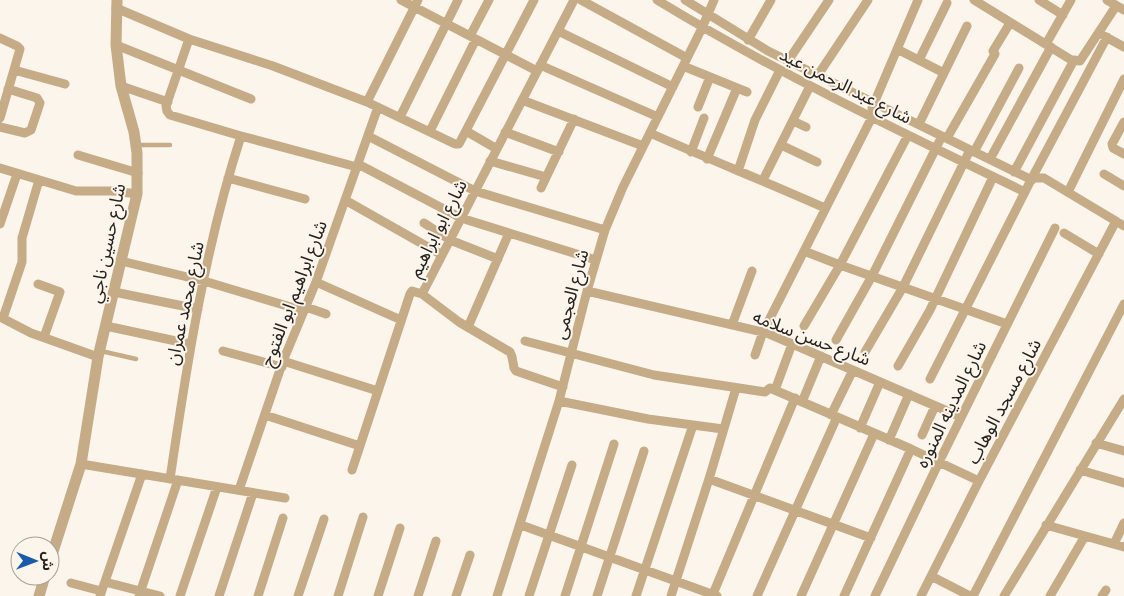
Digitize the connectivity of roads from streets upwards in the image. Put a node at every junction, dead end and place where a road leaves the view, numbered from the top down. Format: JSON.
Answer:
{"nodes":[{"id":1,"x":401,"y":0,"type":"edge"},
{"id":2,"x":458,"y":0,"type":"edge"},
{"id":3,"x":489,"y":0,"type":"edge"},
{"id":4,"x":534,"y":0,"type":"edge"},
{"id":5,"x":574,"y":0,"type":"edge"},
{"id":6,"x":581,"y":0,"type":"edge"},
{"id":7,"x":657,"y":0,"type":"edge"},
{"id":8,"x":685,"y":0,"type":"edge"},
{"id":9,"x":714,"y":0,"type":"edge"},
{"id":10,"x":771,"y":0,"type":"edge"},
{"id":11,"x":829,"y":0,"type":"edge"},
{"id":12,"x":868,"y":0,"type":"edge"},
{"id":13,"x":918,"y":0,"type":"edge"},
{"id":14,"x":974,"y":0,"type":"edge"},
{"id":15,"x":1039,"y":0,"type":"edge"},
{"id":16,"x":1071,"y":0,"type":"edge"},
{"id":17,"x":1107,"y":0,"type":"edge"},
{"id":18,"x":117,"y":4,"type":"edge"},
{"id":19,"x":416,"y":4,"type":"edge"},
{"id":20,"x":947,"y":4,"type":"dead end"},
{"id":21,"x":1120,"y":8,"type":"edge"},
{"id":22,"x":707,"y":13,"type":"junction"},
{"id":23,"x":1063,"y":14,"type":"junction"},
{"id":24,"x":1010,"y":22,"type":"junction"},
{"id":25,"x":446,"y":23,"type":"junction"},
{"id":26,"x":967,"y":26,"type":"dead end"},
{"id":27,"x":702,"y":28,"type":"junction"},
{"id":28,"x":558,"y":31,"type":"junction"},
{"id":29,"x":1103,"y":35,"type":"junction"},
{"id":30,"x":473,"y":37,"type":"junction"},
{"id":31,"x":0,"y":38,"type":"edge"},
{"id":32,"x":190,"y":40,"type":"junction"},
{"id":33,"x":748,"y":40,"type":"junction"},
{"id":34,"x":116,"y":45,"type":"junction"},
{"id":35,"x":1048,"y":46,"type":"junction"},
{"id":36,"x":1124,"y":47,"type":"edge"},
{"id":37,"x":897,"y":50,"type":"junction"},
{"id":38,"x":506,"y":54,"type":"junction"},
{"id":39,"x":919,"y":60,"type":"junction"},
{"id":40,"x":788,"y":61,"type":"junction"},
{"id":41,"x":1073,"y":61,"type":"junction"},
{"id":42,"x":685,"y":62,"type":"junction"},
{"id":43,"x":538,"y":68,"type":"junction"},
{"id":44,"x":1019,"y":68,"type":"dead end"},
{"id":45,"x":14,"y":70,"type":"junction"},
{"id":46,"x":179,"y":70,"type":"junction"},
{"id":47,"x":780,"y":70,"type":"junction"},
{"id":48,"x":944,"y":72,"type":"junction"},
{"id":49,"x":818,"y":75,"type":"junction"},
{"id":50,"x":710,"y":77,"type":"junction"},
{"id":51,"x":1124,"y":79,"type":"edge"},
{"id":52,"x":65,"y":84,"type":"dead end"},
{"id":53,"x":121,"y":86,"type":"junction"},
{"id":54,"x":810,"y":86,"type":"junction"},
{"id":55,"x":672,"y":87,"type":"junction"},
{"id":56,"x":737,"y":88,"type":"junction"},
{"id":57,"x":8,"y":90,"type":"junction"},
{"id":58,"x":748,"y":92,"type":"dead end"},
{"id":59,"x":252,"y":99,"type":"dead end"},
{"id":60,"x":522,"y":100,"type":"junction"},
{"id":61,"x":168,"y":102,"type":"junction"},
{"id":62,"x":367,"y":102,"type":"junction"},
{"id":63,"x":874,"y":102,"type":"junction"},
{"id":64,"x":378,"y":107,"type":"junction"},
{"id":65,"x":698,"y":107,"type":"dead end"},
{"id":66,"x":870,"y":116,"type":"junction"},
{"id":67,"x":400,"y":117,"type":"junction"},
{"id":68,"x":658,"y":117,"type":"junction"},
{"id":69,"x":0,"y":118,"type":"edge"},
{"id":70,"x":704,"y":118,"type":"dead end"},
{"id":71,"x":574,"y":119,"type":"junction"},
{"id":72,"x":793,"y":121,"type":"junction"},
{"id":73,"x":1124,"y":122,"type":"edge"},
{"id":74,"x":919,"y":124,"type":"junction"},
{"id":75,"x":0,"y":127,"type":"edge"},
{"id":76,"x":806,"y":127,"type":"dead end"},
{"id":77,"x":430,"y":131,"type":"junction"},
{"id":78,"x":466,"y":131,"type":"junction"},
{"id":79,"x":505,"y":132,"type":"junction"},
{"id":80,"x":650,"y":133,"type":"junction"},
{"id":81,"x":908,"y":135,"type":"junction"},
{"id":82,"x":241,"y":136,"type":"junction"},
{"id":83,"x":368,"y":136,"type":"junction"},
{"id":84,"x":944,"y":137,"type":"junction"},
{"id":85,"x":781,"y":145,"type":"junction"},
{"id":86,"x":643,"y":146,"type":"junction"},
{"id":87,"x":497,"y":149,"type":"junction"},
{"id":88,"x":936,"y":149,"type":"junction"},
{"id":89,"x":972,"y":151,"type":"junction"},
{"id":90,"x":559,"y":152,"type":"junction"},
{"id":91,"x":691,"y":152,"type":"junction"},
{"id":92,"x":1124,"y":154,"type":"edge"},
{"id":93,"x":78,"y":155,"type":"dead end"},
{"id":94,"x":707,"y":159,"type":"junction"},
{"id":95,"x":990,"y":159,"type":"junction"},
{"id":96,"x":490,"y":161,"type":"junction"},
{"id":97,"x":817,"y":162,"type":"dead end"},
{"id":98,"x":964,"y":162,"type":"junction"},
{"id":99,"x":358,"y":166,"type":"junction"},
{"id":100,"x":0,"y":168,"type":"edge"},
{"id":101,"x":738,"y":171,"type":"junction"},
{"id":102,"x":1014,"y":172,"type":"junction"},
{"id":103,"x":138,"y":173,"type":"junction"},
{"id":104,"x":17,"y":174,"type":"junction"},
{"id":105,"x":1104,"y":174,"type":"dead end"},
{"id":106,"x":546,"y":177,"type":"junction"},
{"id":107,"x":993,"y":177,"type":"junction"},
{"id":108,"x":228,"y":178,"type":"junction"},
{"id":109,"x":1032,"y":179,"type":"junction"},
{"id":110,"x":39,"y":180,"type":"junction"},
{"id":111,"x":764,"y":180,"type":"junction"},
{"id":112,"x":1124,"y":186,"type":"edge"},
{"id":113,"x":541,"y":188,"type":"dead end"},
{"id":114,"x":475,"y":191,"type":"junction"},
{"id":115,"x":1025,"y":192,"type":"junction"},
{"id":116,"x":1068,"y":192,"type":"junction"},
{"id":117,"x":137,"y":194,"type":"junction"},
{"id":118,"x":305,"y":199,"type":"dead end"},
{"id":119,"x":345,"y":200,"type":"junction"},
{"id":120,"x":824,"y":208,"type":"junction"},
{"id":121,"x":2,"y":214,"type":"edge"},
{"id":122,"x":461,"y":218,"type":"junction"},
{"id":123,"x":424,"y":223,"type":"dead end"},
{"id":124,"x":0,"y":224,"type":"edge"},
{"id":125,"x":1120,"y":224,"type":"edge"},
{"id":126,"x":1055,"y":228,"type":"dead end"},
{"id":127,"x":605,"y":230,"type":"junction"},
{"id":128,"x":510,"y":233,"type":"junction"},
{"id":129,"x":1064,"y":233,"type":"dead end"},
{"id":130,"x":450,"y":240,"type":"junction"},
{"id":131,"x":804,"y":250,"type":"junction"},
{"id":132,"x":442,"y":254,"type":"junction"},
{"id":133,"x":1099,"y":254,"type":"junction"},
{"id":134,"x":498,"y":259,"type":"junction"},
{"id":135,"x":596,"y":260,"type":"junction"},
{"id":136,"x":121,"y":261,"type":"junction"},
{"id":137,"x":840,"y":265,"type":"junction"},
{"id":138,"x":752,"y":271,"type":"dead end"},
{"id":139,"x":872,"y":276,"type":"junction"},
{"id":140,"x":204,"y":281,"type":"junction"},
{"id":141,"x":316,"y":282,"type":"junction"},
{"id":142,"x":38,"y":284,"type":"dead end"},
{"id":143,"x":903,"y":287,"type":"junction"},
{"id":144,"x":587,"y":291,"type":"junction"},
{"id":145,"x":114,"y":292,"type":"junction"},
{"id":146,"x":422,"y":294,"type":"junction"},
{"id":147,"x":935,"y":298,"type":"junction"},
{"id":148,"x":1124,"y":304,"type":"edge"},
{"id":149,"x":305,"y":309,"type":"junction"},
{"id":150,"x":966,"y":309,"type":"junction"},
{"id":151,"x":198,"y":310,"type":"junction"},
{"id":152,"x":326,"y":314,"type":"dead end"},
{"id":153,"x":2,"y":318,"type":"edge"},
{"id":154,"x":401,"y":320,"type":"junction"},
{"id":155,"x":732,"y":324,"type":"junction"},
{"id":156,"x":1007,"y":324,"type":"junction"},
{"id":157,"x":106,"y":326,"type":"junction"},
{"id":158,"x":804,"y":326,"type":"dead end"},
{"id":159,"x":468,"y":327,"type":"junction"},
{"id":160,"x":763,"y":332,"type":"junction"},
{"id":161,"x":44,"y":337,"type":"junction"},
{"id":162,"x":836,"y":340,"type":"dead end"},
{"id":163,"x":526,"y":341,"type":"dead end"},
{"id":164,"x":190,"y":344,"type":"junction"},
{"id":165,"x":792,"y":344,"type":"junction"},
{"id":166,"x":223,"y":351,"type":"dead end"},
{"id":167,"x":865,"y":352,"type":"dead end"},
{"id":168,"x":99,"y":353,"type":"junction"},
{"id":169,"x":571,"y":353,"type":"junction"},
{"id":170,"x":755,"y":355,"type":"dead end"},
{"id":171,"x":821,"y":356,"type":"junction"},
{"id":172,"x":283,"y":364,"type":"junction"},
{"id":173,"x":898,"y":366,"type":"dead end"},
{"id":174,"x":852,"y":370,"type":"junction"},
{"id":175,"x":930,"y":379,"type":"dead end"},
{"id":176,"x":880,"y":382,"type":"junction"},
{"id":177,"x":563,"y":387,"type":"junction"},
{"id":178,"x":736,"y":388,"type":"junction"},
{"id":179,"x":775,"y":390,"type":"junction"},
{"id":180,"x":378,"y":391,"type":"junction"},
{"id":181,"x":909,"y":394,"type":"junction"},
{"id":182,"x":1124,"y":399,"type":"edge"},
{"id":183,"x":798,"y":400,"type":"junction"},
{"id":184,"x":559,"y":401,"type":"junction"},
{"id":185,"x":936,"y":406,"type":"junction"},
{"id":186,"x":265,"y":414,"type":"junction"},
{"id":187,"x":834,"y":416,"type":"junction"},
{"id":188,"x":961,"y":417,"type":"junction"},
{"id":189,"x":693,"y":425,"type":"junction"},
{"id":190,"x":860,"y":428,"type":"junction"},
{"id":191,"x":723,"y":429,"type":"junction"},
{"id":192,"x":874,"y":434,"type":"junction"},
{"id":193,"x":922,"y":435,"type":"dead end"},
{"id":194,"x":889,"y":440,"type":"junction"},
{"id":195,"x":614,"y":444,"type":"dead end"},
{"id":196,"x":1096,"y":444,"type":"junction"},
{"id":197,"x":360,"y":446,"type":"junction"},
{"id":198,"x":911,"y":449,"type":"junction"},
{"id":199,"x":644,"y":451,"type":"dead end"},
{"id":200,"x":1124,"y":451,"type":"edge"},
{"id":201,"x":939,"y":462,"type":"junction"},
{"id":202,"x":80,"y":464,"type":"junction"},
{"id":203,"x":572,"y":465,"type":"dead end"},
{"id":204,"x":352,"y":470,"type":"dead end"},
{"id":205,"x":1080,"y":470,"type":"junction"},
{"id":206,"x":142,"y":474,"type":"junction"},
{"id":207,"x":174,"y":479,"type":"junction"},
{"id":208,"x":709,"y":479,"type":"junction"},
{"id":209,"x":979,"y":481,"type":"junction"},
{"id":210,"x":1124,"y":483,"type":"edge"},
{"id":211,"x":217,"y":486,"type":"junction"},
{"id":212,"x":239,"y":490,"type":"junction"},
{"id":213,"x":254,"y":493,"type":"junction"},
{"id":214,"x":754,"y":496,"type":"junction"},
{"id":215,"x":285,"y":498,"type":"dead end"},
{"id":216,"x":795,"y":511,"type":"junction"},
{"id":217,"x":283,"y":518,"type":"dead end"},
{"id":218,"x":363,"y":518,"type":"dead end"},
{"id":219,"x":324,"y":519,"type":"dead end"},
{"id":220,"x":1124,"y":523,"type":"edge"},
{"id":221,"x":520,"y":525,"type":"junction"},
{"id":222,"x":833,"y":525,"type":"junction"},
{"id":223,"x":1046,"y":525,"type":"junction"},
{"id":224,"x":400,"y":528,"type":"dead end"},
{"id":225,"x":549,"y":535,"type":"junction"},
{"id":226,"x":58,"y":536,"type":"edge"},
{"id":227,"x":1085,"y":536,"type":"junction"},
{"id":228,"x":871,"y":538,"type":"junction"},
{"id":229,"x":436,"y":542,"type":"dead end"},
{"id":230,"x":1114,"y":544,"type":"junction"},
{"id":231,"x":581,"y":547,"type":"junction"},
{"id":232,"x":1124,"y":547,"type":"edge"},
{"id":233,"x":470,"y":554,"type":"dead end"},
{"id":234,"x":610,"y":557,"type":"junction"},
{"id":235,"x":644,"y":570,"type":"junction"},
{"id":236,"x":931,"y":576,"type":"junction"},
{"id":237,"x":676,"y":581,"type":"junction"},
{"id":238,"x":104,"y":582,"type":"junction"},
{"id":239,"x":71,"y":584,"type":"dead end"},
{"id":240,"x":100,"y":594,"type":"edge"},
{"id":241,"x":140,"y":594,"type":"edge"},
{"id":242,"x":715,"y":595,"type":"edge"},
{"id":243,"x":160,"y":596,"type":"edge"},
{"id":244,"x":180,"y":596,"type":"edge"},
{"id":245,"x":219,"y":596,"type":"edge"},
{"id":246,"x":258,"y":596,"type":"edge"},
{"id":247,"x":298,"y":596,"type":"edge"},
{"id":248,"x":338,"y":596,"type":"edge"},
{"id":249,"x":378,"y":596,"type":"edge"},
{"id":250,"x":418,"y":596,"type":"edge"},
{"id":251,"x":456,"y":596,"type":"edge"},
{"id":252,"x":497,"y":596,"type":"edge"},
{"id":253,"x":529,"y":596,"type":"edge"},
{"id":254,"x":565,"y":596,"type":"edge"},
{"id":255,"x":597,"y":596,"type":"edge"},
{"id":256,"x":636,"y":596,"type":"edge"},
{"id":257,"x":671,"y":596,"type":"edge"},
{"id":258,"x":757,"y":596,"type":"edge"},
{"id":259,"x":801,"y":596,"type":"edge"},
{"id":260,"x":844,"y":596,"type":"edge"},
{"id":261,"x":876,"y":596,"type":"edge"},
{"id":262,"x":921,"y":596,"type":"edge"},
{"id":263,"x":971,"y":596,"type":"edge"},
{"id":264,"x":1004,"y":596,"type":"edge"},
{"id":265,"x":1050,"y":596,"type":"edge"}],
"edges":[{"from":1,"to":19,"type":"street"},
{"from":2,"to":25,"type":"street"},
{"from":3,"to":30,"type":"street"},
{"from":4,"to":38,"type":"street"},
{"from":5,"to":28,"type":"street","name":"شارع ابو ابراهيم"},
{"from":6,"to":42,"type":"street"},
{"from":7,"to":27,"type":"street","name":"شارع عبد الرحمن عيد"},
{"from":8,"to":22,"type":"street","name":"شارع عبد الرحمن عيد"},
{"from":9,"to":22,"type":"street","name":"شارع العجمى"},
{"from":10,"to":33,"type":"street"},
{"from":11,"to":40,"type":"street"},
{"from":12,"to":49,"type":"street"},
{"from":13,"to":37,"type":"street"},
{"from":14,"to":24,"type":"street"},
{"from":15,"to":23,"type":"street"},
{"from":16,"to":23,"type":"street"},
{"from":17,"to":21,"type":"street"},
{"from":18,"to":32,"type":"street"},
{"from":18,"to":34,"type":"street","name":"شارع حسين ناجي"},
{"from":19,"to":25,"type":"street"},
{"from":19,"to":62,"type":"street"},
{"from":20,"to":39,"type":"street"},
{"from":21,"to":29,"type":"street"},
{"from":22,"to":27,"type":"street","name":"شارع العجمى"},
{"from":22,"to":33,"type":"street","name":"شارع عبد الرحمن عيد"},
{"from":23,"to":35,"type":"street"},
{"from":24,"to":35,"type":"street"},
{"from":24,"to":84,"type":"street"},
{"from":25,"to":30,"type":"street"},
{"from":25,"to":67,"type":"street"},
{"from":26,"to":48,"type":"street"},
{"from":27,"to":42,"type":"street","name":"شارع العجمى"},
{"from":27,"to":47,"type":"street","name":"شارع عبد الرحمن عيد"},
{"from":28,"to":43,"type":"street","name":"شارع ابو ابراهيم"},
{"from":28,"to":55,"type":"street"},
{"from":29,"to":36,"type":"street"},
{"from":29,"to":41,"type":"street"},
{"from":29,"to":109,"type":"street"},
{"from":30,"to":38,"type":"street"},
{"from":30,"to":77,"type":"street"},
{"from":31,"to":45,"type":"street"},
{"from":32,"to":46,"type":"street"},
{"from":32,"to":62,"type":"street"},
{"from":33,"to":40,"type":"street","name":"شارع عبد الرحمن عيد"},
{"from":34,"to":46,"type":"street"},
{"from":34,"to":53,"type":"street","name":"شارع حسين ناجي"},
{"from":35,"to":41,"type":"street"},
{"from":35,"to":95,"type":"street"},
{"from":37,"to":39,"type":"street"},
{"from":37,"to":63,"type":"street"},
{"from":38,"to":43,"type":"street"},
{"from":38,"to":78,"type":"street"},
{"from":39,"to":48,"type":"street"},
{"from":40,"to":49,"type":"street","name":"شارع عبد الرحمن عيد"},
{"from":41,"to":102,"type":"street"},
{"from":42,"to":50,"type":"street"},
{"from":42,"to":55,"type":"street","name":"شارع العجمى"},
{"from":43,"to":60,"type":"street","name":"شارع ابو ابراهيم"},
{"from":43,"to":68,"type":"street"},
{"from":44,"to":89,"type":"street"},
{"from":45,"to":52,"type":"street"},
{"from":45,"to":57,"type":"street"},
{"from":46,"to":59,"type":"street"},
{"from":46,"to":61,"type":"street"},
{"from":47,"to":54,"type":"street","name":"شارع عبد الرحمن عيد"},
{"from":47,"to":101,"type":"street"},
{"from":48,"to":74,"type":"street"},
{"from":49,"to":63,"type":"street","name":"شارع عبد الرحمن عيد"},
{"from":50,"to":56,"type":"street"},
{"from":50,"to":65,"type":"street"},
{"from":51,"to":116,"type":"street"},
{"from":53,"to":61,"type":"street"},
{"from":53,"to":103,"type":"street","name":"شارع حسين ناجي"},
{"from":54,"to":66,"type":"street","name":"شارع عبد الرحمن عيد"},
{"from":54,"to":72,"type":"street"},
{"from":55,"to":68,"type":"street","name":"شارع العجمى"},
{"from":56,"to":58,"type":"street"},
{"from":56,"to":94,"type":"street"},
{"from":57,"to":69,"type":"street"},
{"from":57,"to":75,"type":"street"},
{"from":60,"to":71,"type":"street"},
{"from":60,"to":79,"type":"street","name":"شارع ابو ابراهيم"},
{"from":61,"to":82,"type":"street"},
{"from":62,"to":64,"type":"street"},
{"from":63,"to":66,"type":"street"},
{"from":63,"to":74,"type":"street","name":"شارع عبد الرحمن عيد"},
{"from":64,"to":67,"type":"street"},
{"from":64,"to":83,"type":"street","name":"شارع ابراهيم ابو الفتوح"},
{"from":66,"to":81,"type":"street","name":"شارع عبد الرحمن عيد"},
{"from":66,"to":120,"type":"street"},
{"from":67,"to":77,"type":"street"},
{"from":68,"to":80,"type":"street","name":"شارع العجمى"},
{"from":70,"to":91,"type":"street"},
{"from":71,"to":86,"type":"street"},
{"from":71,"to":90,"type":"street"},
{"from":72,"to":76,"type":"street"},
{"from":72,"to":85,"type":"street"},
{"from":73,"to":92,"type":"street"},
{"from":74,"to":84,"type":"street","name":"شارع عبد الرحمن عيد"},
{"from":77,"to":78,"type":"street"},
{"from":78,"to":87,"type":"street"},
{"from":79,"to":87,"type":"street","name":"شارع ابو ابراهيم"},
{"from":79,"to":90,"type":"street"},
{"from":80,"to":86,"type":"street","name":"شارع العجمى"},
{"from":80,"to":91,"type":"street"},
{"from":81,"to":88,"type":"street","name":"شارع عبد الرحمن عيد"},
{"from":81,"to":137,"type":"street"},
{"from":82,"to":99,"type":"street"},
{"from":82,"to":108,"type":"street","name":"شارع محمد عمران"},
{"from":83,"to":99,"type":"street","name":"شارع ابراهيم ابو الفتوح"},
{"from":83,"to":114,"type":"street"},
{"from":84,"to":88,"type":"street"},
{"from":84,"to":89,"type":"street","name":"شارع عبد الرحمن عيد"},
{"from":85,"to":97,"type":"street"},
{"from":85,"to":111,"type":"street"},
{"from":86,"to":127,"type":"street","name":"شارع العجمى"},
{"from":87,"to":96,"type":"street","name":"شارع ابو ابراهيم"},
{"from":88,"to":98,"type":"street","name":"شارع عبد الرحمن عيد"},
{"from":88,"to":139,"type":"street"},
{"from":89,"to":95,"type":"street","name":"شارع عبد الرحمن عيد"},
{"from":89,"to":98,"type":"street"},
{"from":90,"to":106,"type":"street"},
{"from":91,"to":94,"type":"street"},
{"from":93,"to":103,"type":"street"},
{"from":94,"to":101,"type":"street"},
{"from":95,"to":102,"type":"street","name":"شارع عبد الرحمن عيد"},
{"from":96,"to":106,"type":"street"},
{"from":96,"to":114,"type":"street","name":"شارع ابو ابراهيم"},
{"from":98,"to":107,"type":"street","name":"شارع عبد الرحمن عيد"},
{"from":98,"to":143,"type":"street"},
{"from":99,"to":119,"type":"street","name":"شارع ابراهيم ابو الفتوح"},
{"from":99,"to":122,"type":"street"},
{"from":100,"to":104,"type":"street"},
{"from":101,"to":111,"type":"street"},
{"from":102,"to":109,"type":"street","name":"شارع عبد الرحمن عيد"},
{"from":103,"to":117,"type":"street","name":"شارع حسين ناجي"},
{"from":104,"to":110,"type":"street"},
{"from":104,"to":121,"type":"street"},
{"from":105,"to":112,"type":"street"},
{"from":106,"to":113,"type":"street"},
{"from":107,"to":115,"type":"street","name":"شارع عبد الرحمن عيد"},
{"from":107,"to":147,"type":"street"},
{"from":108,"to":118,"type":"street"},
{"from":108,"to":140,"type":"street","name":"شارع محمد عمران"},
{"from":109,"to":115,"type":"street"},
{"from":109,"to":116,"type":"street","name":"شارع عبد الرحمن عيد"},
{"from":110,"to":117,"type":"street"},
{"from":110,"to":153,"type":"street"},
{"from":111,"to":120,"type":"street"},
{"from":114,"to":122,"type":"street","name":"شارع ابو ابراهيم"},
{"from":114,"to":127,"type":"street"},
{"from":115,"to":150,"type":"street"},
{"from":116,"to":125,"type":"street","name":"شارع عبد الرحمن عيد"},
{"from":117,"to":136,"type":"street","name":"شارع حسين ناجي"},
{"from":119,"to":132,"type":"street"},
{"from":119,"to":141,"type":"street","name":"شارع ابراهيم ابو الفتوح"},
{"from":120,"to":131,"type":"street"},
{"from":121,"to":124,"type":"street"},
{"from":122,"to":128,"type":"street"},
{"from":122,"to":130,"type":"street","name":"شارع ابو ابراهيم"},
{"from":123,"to":130,"type":"street"},
{"from":125,"to":133,"type":"street","name":"شارع مسجد الوهاب"},
{"from":126,"to":156,"type":"street","name":"شارع المدينه المنوره"},
{"from":127,"to":135,"type":"street","name":"شارع العجمى"},
{"from":128,"to":134,"type":"street"},
{"from":128,"to":135,"type":"street"},
{"from":129,"to":133,"type":"street"},
{"from":130,"to":132,"type":"street","name":"شارع ابو ابراهيم"},
{"from":130,"to":134,"type":"street"},
{"from":131,"to":137,"type":"street"},
{"from":131,"to":160,"type":"street"},
{"from":132,"to":146,"type":"street","name":"شارع ابو ابراهيم"},
{"from":133,"to":209,"type":"street","name":"شارع مسجد الوهاب"},
{"from":134,"to":159,"type":"street"},
{"from":135,"to":144,"type":"street","name":"شارع العجمى"},
{"from":136,"to":140,"type":"street"},
{"from":136,"to":145,"type":"street","name":"شارع حسين ناجي"},
{"from":137,"to":139,"type":"street"},
{"from":137,"to":158,"type":"street"},
{"from":138,"to":155,"type":"street"},
{"from":139,"to":143,"type":"street"},
{"from":139,"to":162,"type":"street"},
{"from":140,"to":149,"type":"street"},
{"from":140,"to":151,"type":"street","name":"شارع محمد عمران"},
{"from":141,"to":149,"type":"street","name":"شارع ابراهيم ابو الفتوح"},
{"from":141,"to":154,"type":"street"},
{"from":142,"to":161,"type":"street"},
{"from":143,"to":147,"type":"street"},
{"from":143,"to":167,"type":"street"},
{"from":144,"to":155,"type":"street","name":"شارع حسن سلامه"},
{"from":144,"to":169,"type":"street","name":"شارع العجمى"},
{"from":145,"to":151,"type":"street"},
{"from":145,"to":157,"type":"street","name":"شارع حسين ناجي"},
{"from":146,"to":154,"type":"street","name":"شارع ابو ابراهيم"},
{"from":146,"to":159,"type":"street"},
{"from":147,"to":150,"type":"street"},
{"from":147,"to":173,"type":"street"},
{"from":148,"to":263,"type":"street"},
{"from":149,"to":152,"type":"street"},
{"from":149,"to":172,"type":"street","name":"شارع ابراهيم ابو الفتوح"},
{"from":150,"to":156,"type":"street"},
{"from":150,"to":175,"type":"street"},
{"from":151,"to":164,"type":"street","name":"شارع محمد عمران"},
{"from":153,"to":161,"type":"street"},
{"from":154,"to":180,"type":"street","name":"شارع ابو ابراهيم"},
{"from":155,"to":160,"type":"street","name":"شارع حسن سلامه"},
{"from":156,"to":188,"type":"street","name":"شارع المدينه المنوره"},
{"from":157,"to":164,"type":"street"},
{"from":157,"to":168,"type":"street","name":"شارع حسين ناجي"},
{"from":159,"to":177,"type":"street"},
{"from":160,"to":165,"type":"street","name":"شارع حسن سلامه"},
{"from":160,"to":170,"type":"street"},
{"from":161,"to":168,"type":"street"},
{"from":163,"to":169,"type":"street"},
{"from":164,"to":207,"type":"street","name":"شارع محمد عمران"},
{"from":165,"to":171,"type":"street","name":"شارع حسن سلامه"},
{"from":165,"to":179,"type":"street"},
{"from":166,"to":172,"type":"street"},
{"from":168,"to":202,"type":"street","name":"شارع حسين ناجي"},
{"from":169,"to":177,"type":"street","name":"شارع العجمى"},
{"from":169,"to":178,"type":"street"},
{"from":171,"to":174,"type":"street","name":"شارع حسن سلامه"},
{"from":171,"to":183,"type":"street"},
{"from":172,"to":180,"type":"street"},
{"from":172,"to":186,"type":"street","name":"شارع ابراهيم ابو الفتوح"},
{"from":174,"to":176,"type":"street","name":"شارع حسن سلامه"},
{"from":174,"to":187,"type":"street"},
{"from":176,"to":181,"type":"street","name":"شارع حسن سلامه"},
{"from":176,"to":190,"type":"street"},
{"from":177,"to":184,"type":"street","name":"شارع العجمى"},
{"from":178,"to":179,"type":"street"},
{"from":178,"to":191,"type":"street"},
{"from":179,"to":183,"type":"street"},
{"from":180,"to":197,"type":"street","name":"شارع ابو ابراهيم"},
{"from":181,"to":185,"type":"street","name":"شارع حسن سلامه"},
{"from":181,"to":194,"type":"street"},
{"from":182,"to":196,"type":"street"},
{"from":183,"to":187,"type":"street"},
{"from":183,"to":214,"type":"street"},
{"from":184,"to":189,"type":"street"},
{"from":184,"to":221,"type":"street","name":"شارع العجمى"},
{"from":185,"to":188,"type":"street","name":"شارع حسن سلامه"},
{"from":185,"to":193,"type":"street"},
{"from":186,"to":197,"type":"street"},
{"from":186,"to":212,"type":"street","name":"شارع ابراهيم ابو الفتوح"},
{"from":187,"to":190,"type":"street"},
{"from":187,"to":216,"type":"street"},
{"from":188,"to":201,"type":"street","name":"شارع المدينه المنوره"},
{"from":189,"to":191,"type":"street"},
{"from":189,"to":235,"type":"street"},
{"from":190,"to":192,"type":"street"},
{"from":191,"to":208,"type":"street"},
{"from":192,"to":194,"type":"street"},
{"from":192,"to":222,"type":"street"},
{"from":194,"to":198,"type":"street"},
{"from":195,"to":231,"type":"street"},
{"from":196,"to":200,"type":"street"},
{"from":196,"to":205,"type":"street"},
{"from":197,"to":204,"type":"street","name":"شارع ابو ابراهيم"},
{"from":198,"to":201,"type":"street"},
{"from":198,"to":228,"type":"street"},
{"from":199,"to":234,"type":"street"},
{"from":201,"to":209,"type":"street"},
{"from":201,"to":261,"type":"street","name":"شارع المدينه المنوره"},
{"from":202,"to":206,"type":"street"},
{"from":202,"to":226,"type":"street","name":"شارع حسين ناجي"},
{"from":203,"to":225,"type":"street"},
{"from":205,"to":210,"type":"street"},
{"from":205,"to":223,"type":"street"},
{"from":206,"to":207,"type":"street"},
{"from":206,"to":238,"type":"street"},
{"from":207,"to":211,"type":"street"},
{"from":207,"to":241,"type":"street","name":"شارع محمد عمران"},
{"from":208,"to":214,"type":"street"},
{"from":208,"to":237,"type":"street"},
{"from":209,"to":236,"type":"street","name":"شارع مسجد الوهاب"},
{"from":211,"to":212,"type":"street"},
{"from":211,"to":244,"type":"street"},
{"from":212,"to":213,"type":"street"},
{"from":213,"to":215,"type":"street"},
{"from":213,"to":245,"type":"street"},
{"from":214,"to":216,"type":"street"},
{"from":214,"to":242,"type":"street"},
{"from":216,"to":222,"type":"street"},
{"from":216,"to":258,"type":"street"},
{"from":217,"to":246,"type":"street"},
{"from":218,"to":248,"type":"street"},
{"from":219,"to":247,"type":"street"},
{"from":220,"to":230,"type":"street"},
{"from":221,"to":225,"type":"street"},
{"from":221,"to":252,"type":"street","name":"شارع العجمى"},
{"from":222,"to":228,"type":"street"},
{"from":222,"to":259,"type":"street"},
{"from":223,"to":227,"type":"street"},
{"from":223,"to":264,"type":"street"},
{"from":224,"to":249,"type":"street"},
{"from":225,"to":231,"type":"street"},
{"from":225,"to":253,"type":"street"},
{"from":227,"to":230,"type":"street"},
{"from":227,"to":265,"type":"street"},
{"from":228,"to":260,"type":"street"},
{"from":229,"to":250,"type":"street"},
{"from":230,"to":232,"type":"street"},
{"from":231,"to":234,"type":"street"},
{"from":231,"to":254,"type":"street"},
{"from":233,"to":251,"type":"street"},
{"from":234,"to":235,"type":"street"},
{"from":234,"to":255,"type":"street"},
{"from":235,"to":237,"type":"street"},
{"from":235,"to":256,"type":"street"},
{"from":236,"to":262,"type":"street","name":"شارع مسجد الوهاب"},
{"from":236,"to":263,"type":"street"},
{"from":237,"to":242,"type":"street"},
{"from":237,"to":257,"type":"street"},
{"from":238,"to":240,"type":"street"},
{"from":238,"to":241,"type":"street"},
{"from":239,"to":240,"type":"street"},
{"from":241,"to":243,"type":"street"}]}
